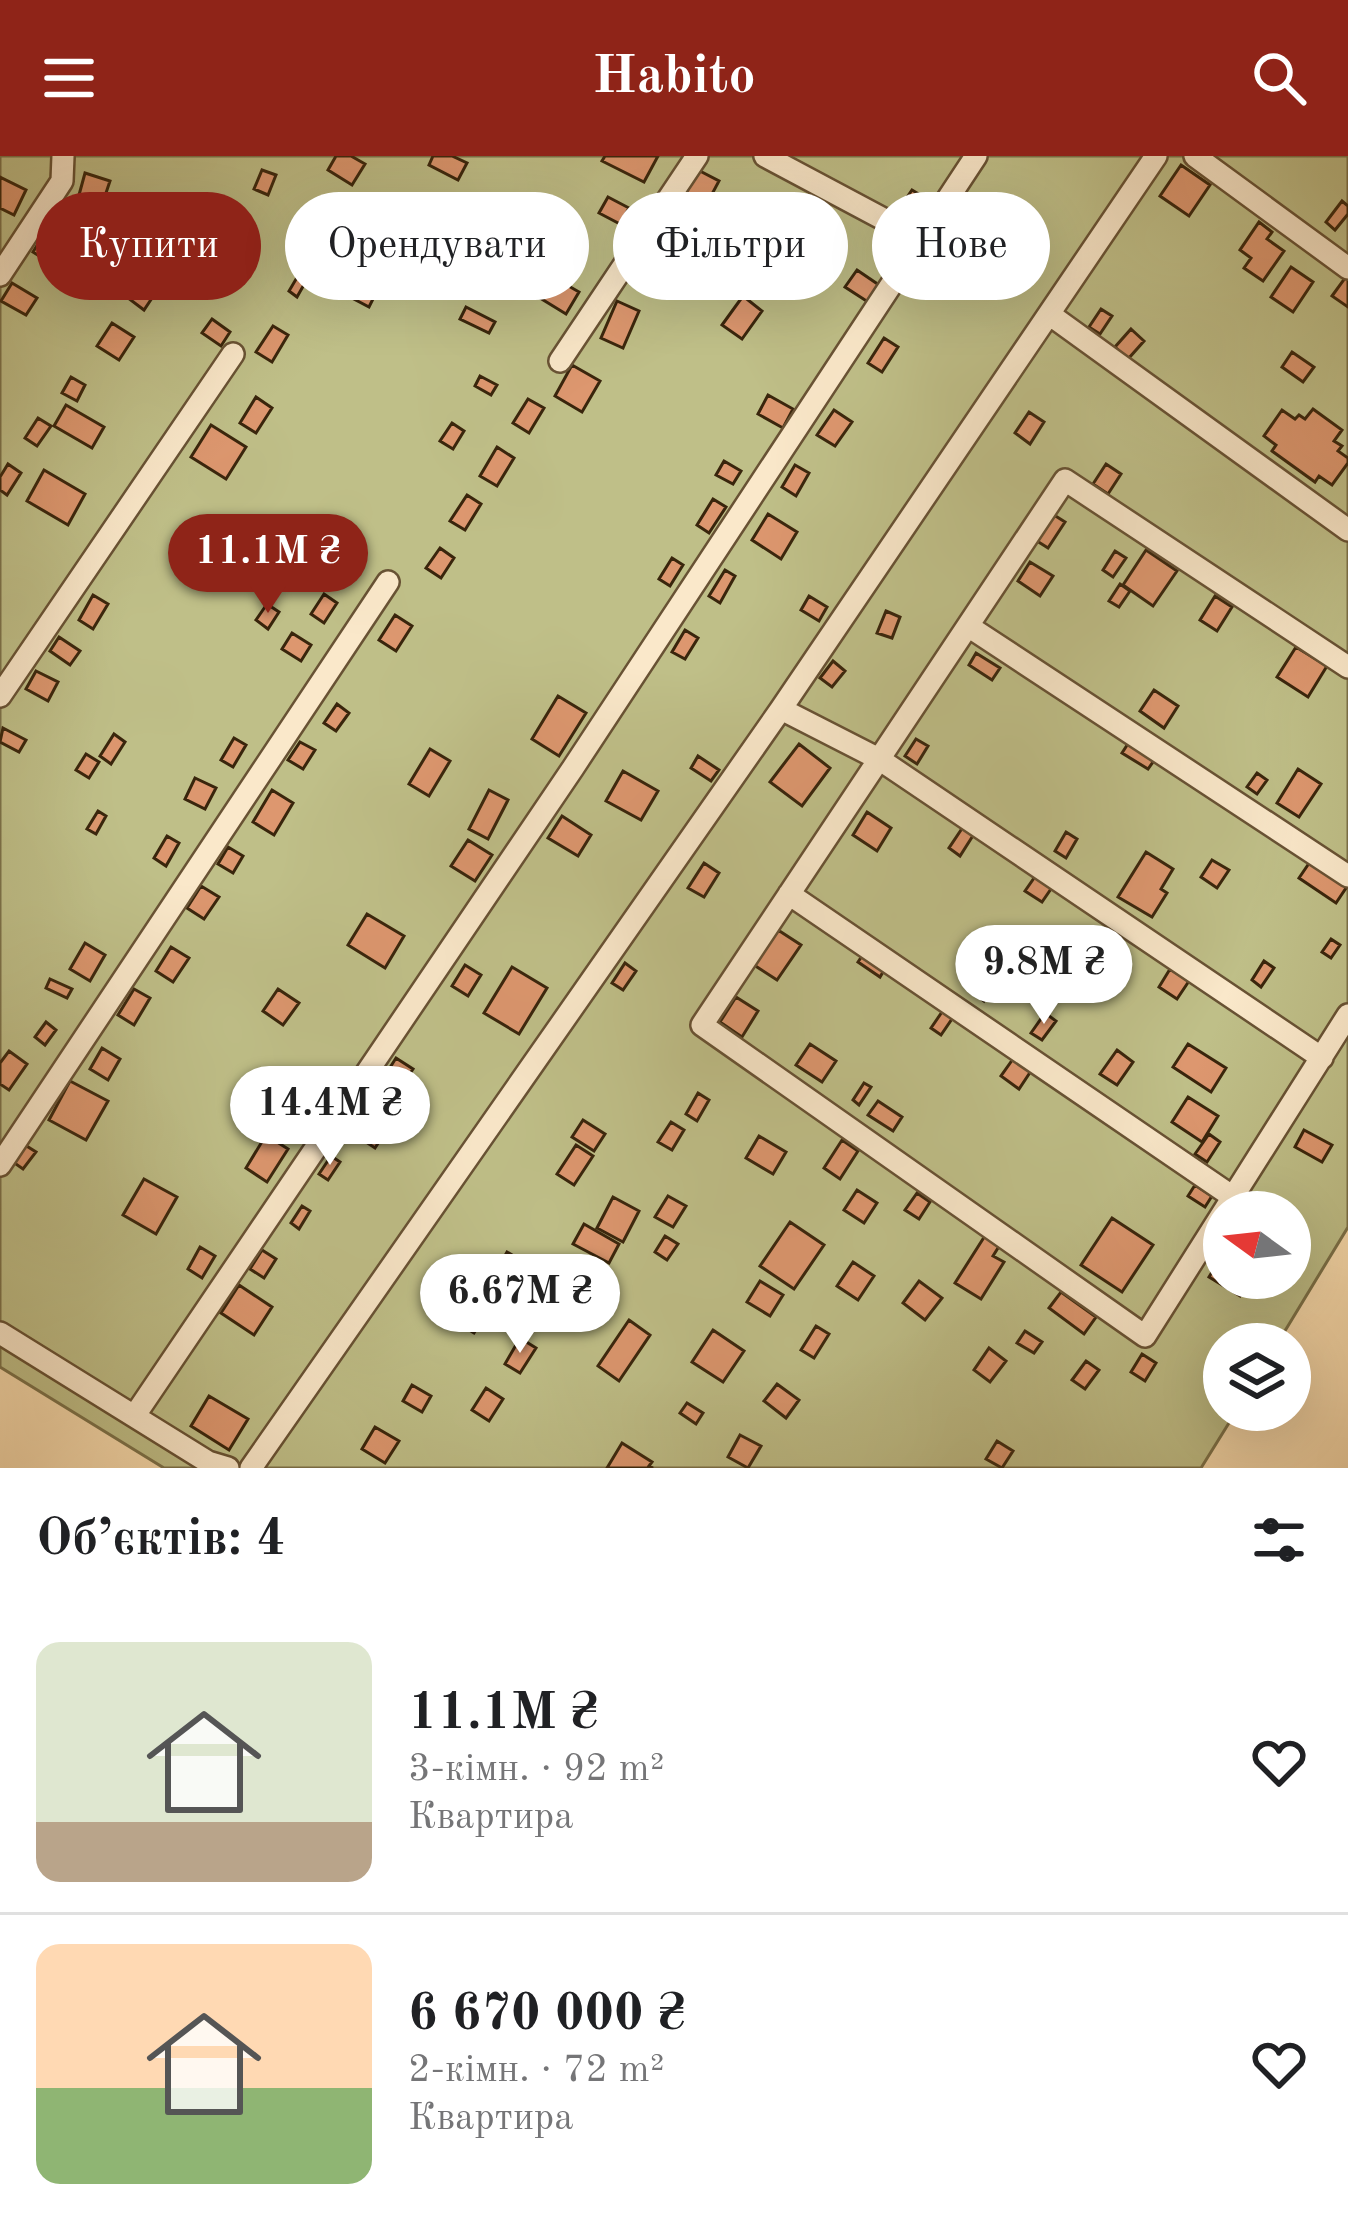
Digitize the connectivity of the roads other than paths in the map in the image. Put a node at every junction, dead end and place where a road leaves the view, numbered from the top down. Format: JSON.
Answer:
{"nodes":[{"id":1,"x":63,"y":156,"type":"edge"},
{"id":2,"x":697,"y":156,"type":"edge"},
{"id":3,"x":765,"y":156,"type":"edge"},
{"id":4,"x":976,"y":156,"type":"edge"},
{"id":5,"x":1156,"y":156,"type":"edge"},
{"id":6,"x":1195,"y":156,"type":"edge"},
{"id":7,"x":951,"y":192,"type":"edge"},
{"id":8,"x":872,"y":213,"type":"edge"},
{"id":9,"x":1348,"y":268,"type":"edge"},
{"id":10,"x":0,"y":275,"type":"edge"},
{"id":11,"x":879,"y":300,"type":"edge"},
{"id":12,"x":1049,"y":314,"type":"junction"},
{"id":13,"x":233,"y":354,"type":"dead end"},
{"id":14,"x":560,"y":361,"type":"dead end"},
{"id":15,"x":1348,"y":530,"type":"edge"},
{"id":16,"x":388,"y":582,"type":"dead end"},
{"id":17,"x":968,"y":626,"type":"junction"},
{"id":18,"x":1348,"y":667,"type":"edge"},
{"id":19,"x":0,"y":696,"type":"edge"},
{"id":20,"x":781,"y":709,"type":"junction"},
{"id":21,"x":879,"y":759,"type":"junction"},
{"id":22,"x":1348,"y":876,"type":"edge"},
{"id":23,"x":789,"y":894,"type":"junction"},
{"id":24,"x":1348,"y":1015,"type":"edge"},
{"id":25,"x":1322,"y":1058,"type":"junction"},
{"id":26,"x":0,"y":1166,"type":"edge"},
{"id":27,"x":1224,"y":1191,"type":"edge"},
{"id":28,"x":1237,"y":1191,"type":"edge"},
{"id":29,"x":1203,"y":1244,"type":"edge"},
{"id":30,"x":0,"y":1333,"type":"edge"},
{"id":31,"x":135,"y":1415,"type":"junction"},
{"id":32,"x":228,"y":1468,"type":"edge"},
{"id":33,"x":251,"y":1468,"type":"edge"}],
"edges":[{"from":1,"to":10,"type":"street"},
{"from":2,"to":14,"type":"street"},
{"from":3,"to":8,"type":"street"},
{"from":4,"to":7,"type":"street"},
{"from":5,"to":12,"type":"street"},
{"from":6,"to":9,"type":"street"},
{"from":11,"to":31,"type":"street"},
{"from":12,"to":15,"type":"street"},
{"from":12,"to":20,"type":"street"},
{"from":13,"to":19,"type":"street"},
{"from":16,"to":26,"type":"street"},
{"from":17,"to":18,"type":"street"},
{"from":17,"to":21,"type":"street"},
{"from":17,"to":22,"type":"street"},
{"from":20,"to":21,"type":"street"},
{"from":20,"to":33,"type":"street"},
{"from":21,"to":23,"type":"street"},
{"from":21,"to":25,"type":"street"},
{"from":23,"to":27,"type":"street"},
{"from":23,"to":29,"type":"street"},
{"from":24,"to":25,"type":"street"},
{"from":25,"to":28,"type":"street"},
{"from":30,"to":31,"type":"street"},
{"from":31,"to":32,"type":"street"}]}
